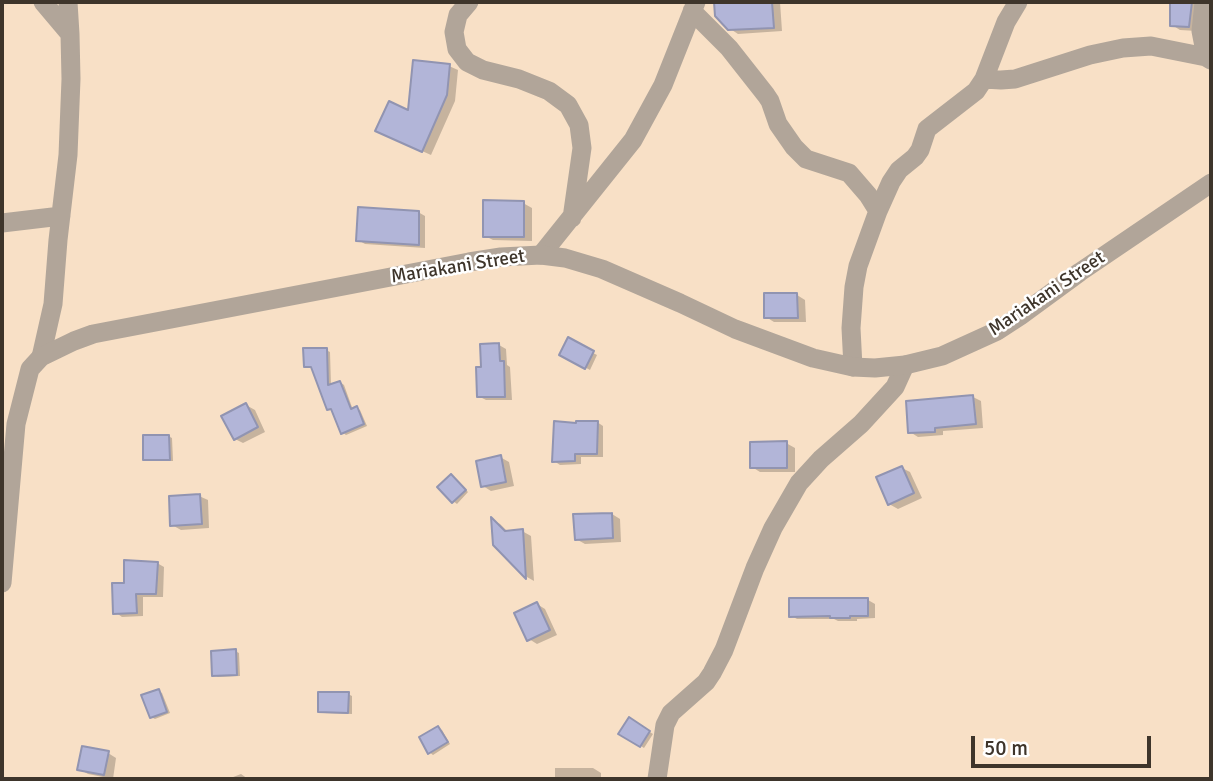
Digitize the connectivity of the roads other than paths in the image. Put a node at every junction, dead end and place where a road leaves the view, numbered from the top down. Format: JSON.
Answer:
{"nodes":[{"id":1,"x":43,"y":2,"type":"edge"},
{"id":2,"x":68,"y":2,"type":"edge"},
{"id":3,"x":469,"y":2,"type":"edge"},
{"id":4,"x":1018,"y":2,"type":"edge"},
{"id":5,"x":1204,"y":2,"type":"edge"},
{"id":6,"x":694,"y":7,"type":"edge"},
{"id":7,"x":70,"y":34,"type":"junction"},
{"id":8,"x":1209,"y":59,"type":"edge"},
{"id":9,"x":984,"y":79,"type":"junction"},
{"id":10,"x":1211,"y":183,"type":"edge"},
{"id":11,"x":878,"y":211,"type":"junction"},
{"id":12,"x":61,"y":216,"type":"junction"},
{"id":13,"x":572,"y":218,"type":"junction"},
{"id":14,"x":2,"y":223,"type":"edge"},
{"id":15,"x":541,"y":255,"type":"junction"},
{"id":16,"x":41,"y":357,"type":"junction"},
{"id":17,"x":905,"y":365,"type":"junction"},
{"id":18,"x":853,"y":367,"type":"junction"},
{"id":19,"x":3,"y":546,"type":"edge"},
{"id":20,"x":2,"y":583,"type":"edge"},
{"id":21,"x":657,"y":779,"type":"edge"}],
"edges":[{"from":1,"to":7,"type":"street"},
{"from":2,"to":7,"type":"street"},
{"from":3,"to":13,"type":"street"},
{"from":4,"to":9,"type":"street"},
{"from":5,"to":8,"type":"street"},
{"from":6,"to":11,"type":"street"},
{"from":6,"to":13,"type":"street"},
{"from":7,"to":12,"type":"street"},
{"from":8,"to":9,"type":"street"},
{"from":9,"to":11,"type":"street"},
{"from":10,"to":17,"type":"street","name":"Mariakani Street"},
{"from":11,"to":18,"type":"street"},
{"from":12,"to":14,"type":"street"},
{"from":12,"to":16,"type":"street"},
{"from":13,"to":15,"type":"street"},
{"from":15,"to":16,"type":"street","name":"Mariakani Street"},
{"from":15,"to":18,"type":"street","name":"Mariakani Street"},
{"from":16,"to":19,"type":"street"},
{"from":17,"to":18,"type":"street","name":"Mariakani Street"},
{"from":17,"to":21,"type":"street"},
{"from":19,"to":20,"type":"street"}]}
